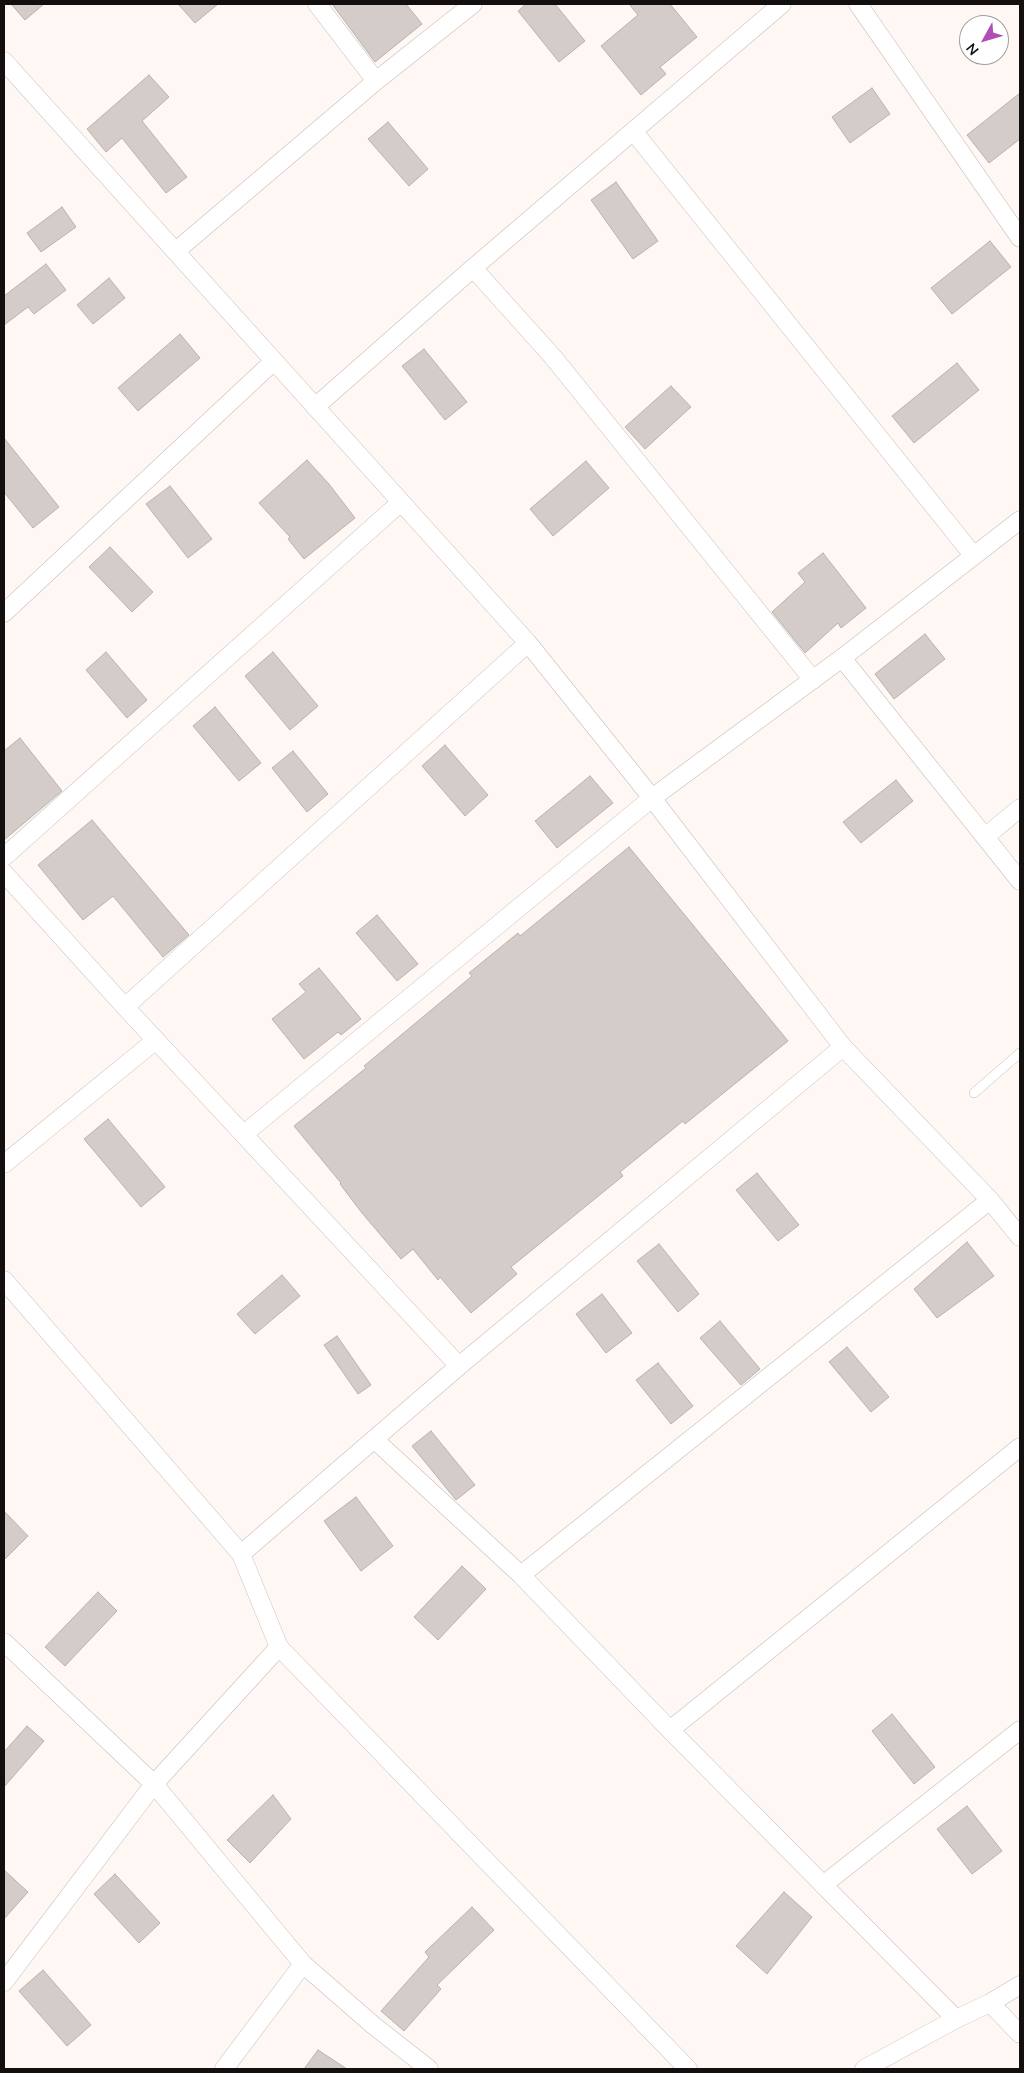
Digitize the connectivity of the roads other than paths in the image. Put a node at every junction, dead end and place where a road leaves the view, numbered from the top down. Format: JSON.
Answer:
{"nodes":[{"id":1,"x":317,"y":4,"type":"edge"},
{"id":2,"x":473,"y":4,"type":"edge"},
{"id":3,"x":782,"y":4,"type":"edge"},
{"id":4,"x":858,"y":4,"type":"edge"},
{"id":5,"x":4,"y":61,"type":"edge"},
{"id":6,"x":376,"y":81,"type":"junction"},
{"id":7,"x":634,"y":132,"type":"junction"},
{"id":8,"x":1020,"y":238,"type":"edge"},
{"id":9,"x":176,"y":251,"type":"junction"},
{"id":10,"x":473,"y":268,"type":"junction"},
{"id":11,"x":274,"y":361,"type":"junction"},
{"id":12,"x":315,"y":407,"type":"junction"},
{"id":13,"x":401,"y":502,"type":"junction"},
{"id":14,"x":1020,"y":520,"type":"edge"},
{"id":15,"x":973,"y":555,"type":"junction"},
{"id":16,"x":4,"y":613,"type":"edge"},
{"id":17,"x":528,"y":643,"type":"junction"},
{"id":18,"x":842,"y":658,"type":"junction"},
{"id":19,"x":813,"y":680,"type":"junction"},
{"id":20,"x":652,"y":798,"type":"junction"},
{"id":21,"x":1020,"y":808,"type":"edge"},
{"id":22,"x":985,"y":837,"type":"junction"},
{"id":23,"x":4,"y":858,"type":"edge"},
{"id":24,"x":4,"y":873,"type":"edge"},
{"id":25,"x":1020,"y":881,"type":"edge"},
{"id":26,"x":125,"y":1007,"type":"junction"},
{"id":27,"x":156,"y":1040,"type":"junction"},
{"id":28,"x":843,"y":1047,"type":"junction"},
{"id":29,"x":1020,"y":1053,"type":"edge"},
{"id":30,"x":974,"y":1093,"type":"dead end"},
{"id":31,"x":244,"y":1134,"type":"junction"},
{"id":32,"x":4,"y":1164,"type":"edge"},
{"id":33,"x":990,"y":1200,"type":"junction"},
{"id":34,"x":1020,"y":1237,"type":"edge"},
{"id":35,"x":4,"y":1280,"type":"edge"},
{"id":36,"x":459,"y":1366,"type":"junction"},
{"id":37,"x":375,"y":1440,"type":"junction"},
{"id":38,"x":1020,"y":1447,"type":"edge"},
{"id":39,"x":241,"y":1554,"type":"junction"},
{"id":40,"x":521,"y":1575,"type":"junction"},
{"id":41,"x":4,"y":1642,"type":"edge"},
{"id":42,"x":279,"y":1647,"type":"junction"},
{"id":43,"x":670,"y":1730,"type":"junction"},
{"id":44,"x":1020,"y":1730,"type":"edge"},
{"id":45,"x":154,"y":1784,"type":"junction"},
{"id":46,"x":823,"y":1885,"type":"junction"},
{"id":47,"x":303,"y":1964,"type":"junction"},
{"id":48,"x":4,"y":1982,"type":"edge"},
{"id":49,"x":1020,"y":1984,"type":"edge"},
{"id":50,"x":990,"y":2003,"type":"junction"},
{"id":51,"x":956,"y":2019,"type":"junction"},
{"id":52,"x":1020,"y":2034,"type":"edge"},
{"id":53,"x":224,"y":2069,"type":"edge"},
{"id":54,"x":428,"y":2069,"type":"edge"},
{"id":55,"x":688,"y":2069,"type":"edge"},
{"id":56,"x":864,"y":2069,"type":"edge"}],
"edges":[{"from":1,"to":6,"type":"street"},
{"from":2,"to":6,"type":"street"},
{"from":3,"to":7,"type":"street"},
{"from":4,"to":8,"type":"street"},
{"from":5,"to":9,"type":"street"},
{"from":6,"to":9,"type":"street"},
{"from":7,"to":10,"type":"street"},
{"from":7,"to":15,"type":"street"},
{"from":9,"to":11,"type":"street"},
{"from":10,"to":12,"type":"street"},
{"from":10,"to":19,"type":"street"},
{"from":11,"to":12,"type":"street"},
{"from":11,"to":16,"type":"street"},
{"from":12,"to":13,"type":"street"},
{"from":13,"to":17,"type":"street"},
{"from":13,"to":23,"type":"street"},
{"from":14,"to":15,"type":"street"},
{"from":15,"to":18,"type":"street"},
{"from":17,"to":20,"type":"street"},
{"from":17,"to":26,"type":"street"},
{"from":18,"to":19,"type":"street"},
{"from":18,"to":22,"type":"street"},
{"from":19,"to":20,"type":"street"},
{"from":20,"to":28,"type":"street"},
{"from":20,"to":31,"type":"street"},
{"from":21,"to":22,"type":"street"},
{"from":22,"to":25,"type":"street"},
{"from":24,"to":26,"type":"street"},
{"from":26,"to":27,"type":"street"},
{"from":27,"to":31,"type":"street"},
{"from":27,"to":32,"type":"street"},
{"from":28,"to":33,"type":"street"},
{"from":28,"to":36,"type":"street"},
{"from":29,"to":30,"type":"lane"},
{"from":31,"to":36,"type":"street"},
{"from":33,"to":34,"type":"street"},
{"from":33,"to":40,"type":"street"},
{"from":35,"to":39,"type":"street"},
{"from":36,"to":37,"type":"street"},
{"from":37,"to":39,"type":"street"},
{"from":37,"to":40,"type":"street"},
{"from":38,"to":43,"type":"street"},
{"from":39,"to":42,"type":"street"},
{"from":40,"to":43,"type":"street"},
{"from":41,"to":45,"type":"street"},
{"from":42,"to":45,"type":"street"},
{"from":42,"to":55,"type":"street"},
{"from":43,"to":46,"type":"street"},
{"from":44,"to":46,"type":"street"},
{"from":45,"to":47,"type":"street"},
{"from":45,"to":48,"type":"street"},
{"from":46,"to":51,"type":"street"},
{"from":47,"to":53,"type":"street"},
{"from":47,"to":54,"type":"street"},
{"from":49,"to":50,"type":"street"},
{"from":50,"to":51,"type":"street"},
{"from":50,"to":52,"type":"street"},
{"from":51,"to":56,"type":"street"}]}
